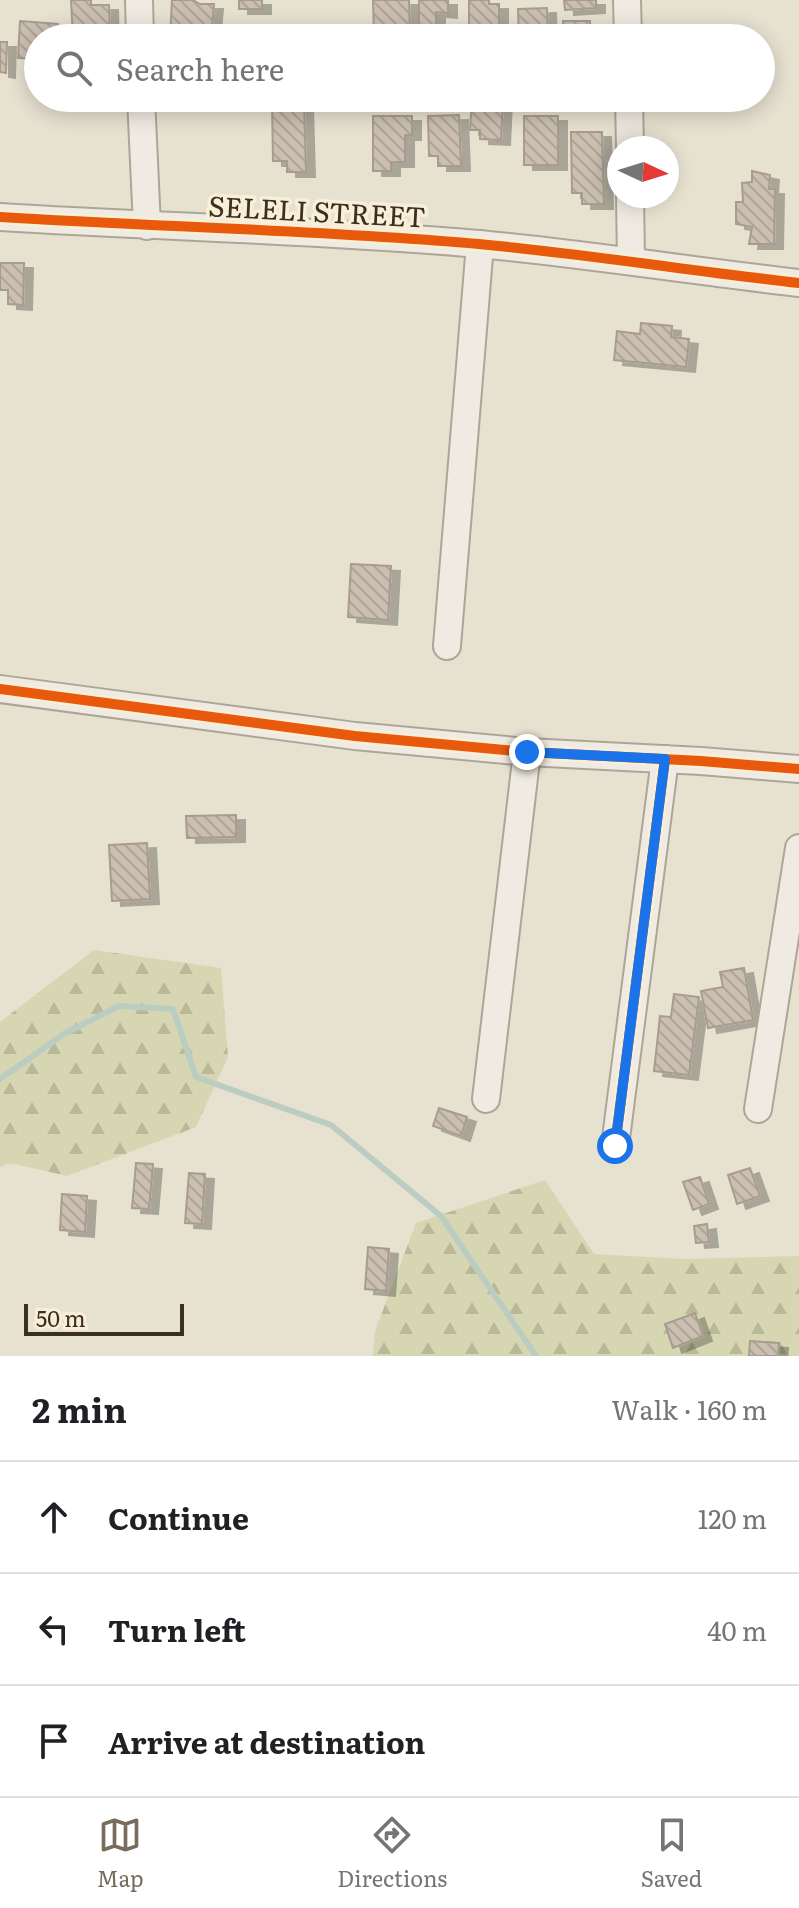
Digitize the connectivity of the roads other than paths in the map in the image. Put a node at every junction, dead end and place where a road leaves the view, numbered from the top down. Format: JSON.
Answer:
{"nodes":[{"id":1,"x":139,"y":0,"type":"edge"},
{"id":2,"x":627,"y":0,"type":"edge"},
{"id":3,"x":140,"y":24,"type":"edge"},
{"id":4,"x":628,"y":24,"type":"edge"},
{"id":5,"x":142,"y":112,"type":"edge"},
{"id":6,"x":629,"y":112,"type":"edge"},
{"id":7,"x":630,"y":136,"type":"edge"},
{"id":8,"x":630,"y":208,"type":"edge"},
{"id":9,"x":0,"y":217,"type":"edge"},
{"id":10,"x":147,"y":226,"type":"junction"},
{"id":11,"x":480,"y":244,"type":"junction"},
{"id":12,"x":631,"y":261,"type":"junction"},
{"id":13,"x":799,"y":283,"type":"edge"},
{"id":14,"x":447,"y":646,"type":"dead end"},
{"id":15,"x":0,"y":689,"type":"edge"},
{"id":16,"x":527,"y":752,"type":"junction"},
{"id":17,"x":665,"y":759,"type":"junction"},
{"id":18,"x":799,"y":769,"type":"edge"},
{"id":19,"x":799,"y":848,"type":"edge"},
{"id":20,"x":486,"y":1099,"type":"dead end"},
{"id":21,"x":758,"y":1109,"type":"dead end"},
{"id":22,"x":615,"y":1146,"type":"dead end"}],
"edges":[{"from":1,"to":3,"type":"street"},
{"from":2,"to":4,"type":"street"},
{"from":5,"to":10,"type":"street"},
{"from":6,"to":7,"type":"street"},
{"from":8,"to":12,"type":"street"},
{"from":9,"to":10,"type":"street","name":"SELELI STREET"},
{"from":10,"to":11,"type":"street","name":"SELELI STREET"},
{"from":11,"to":12,"type":"street","name":"SELELI STREET"},
{"from":11,"to":14,"type":"street"},
{"from":12,"to":13,"type":"street","name":"SELELI STREET"},
{"from":15,"to":16,"type":"street"},
{"from":16,"to":17,"type":"street"},
{"from":16,"to":20,"type":"street"},
{"from":17,"to":18,"type":"street"},
{"from":17,"to":22,"type":"street"},
{"from":19,"to":21,"type":"street"}]}
